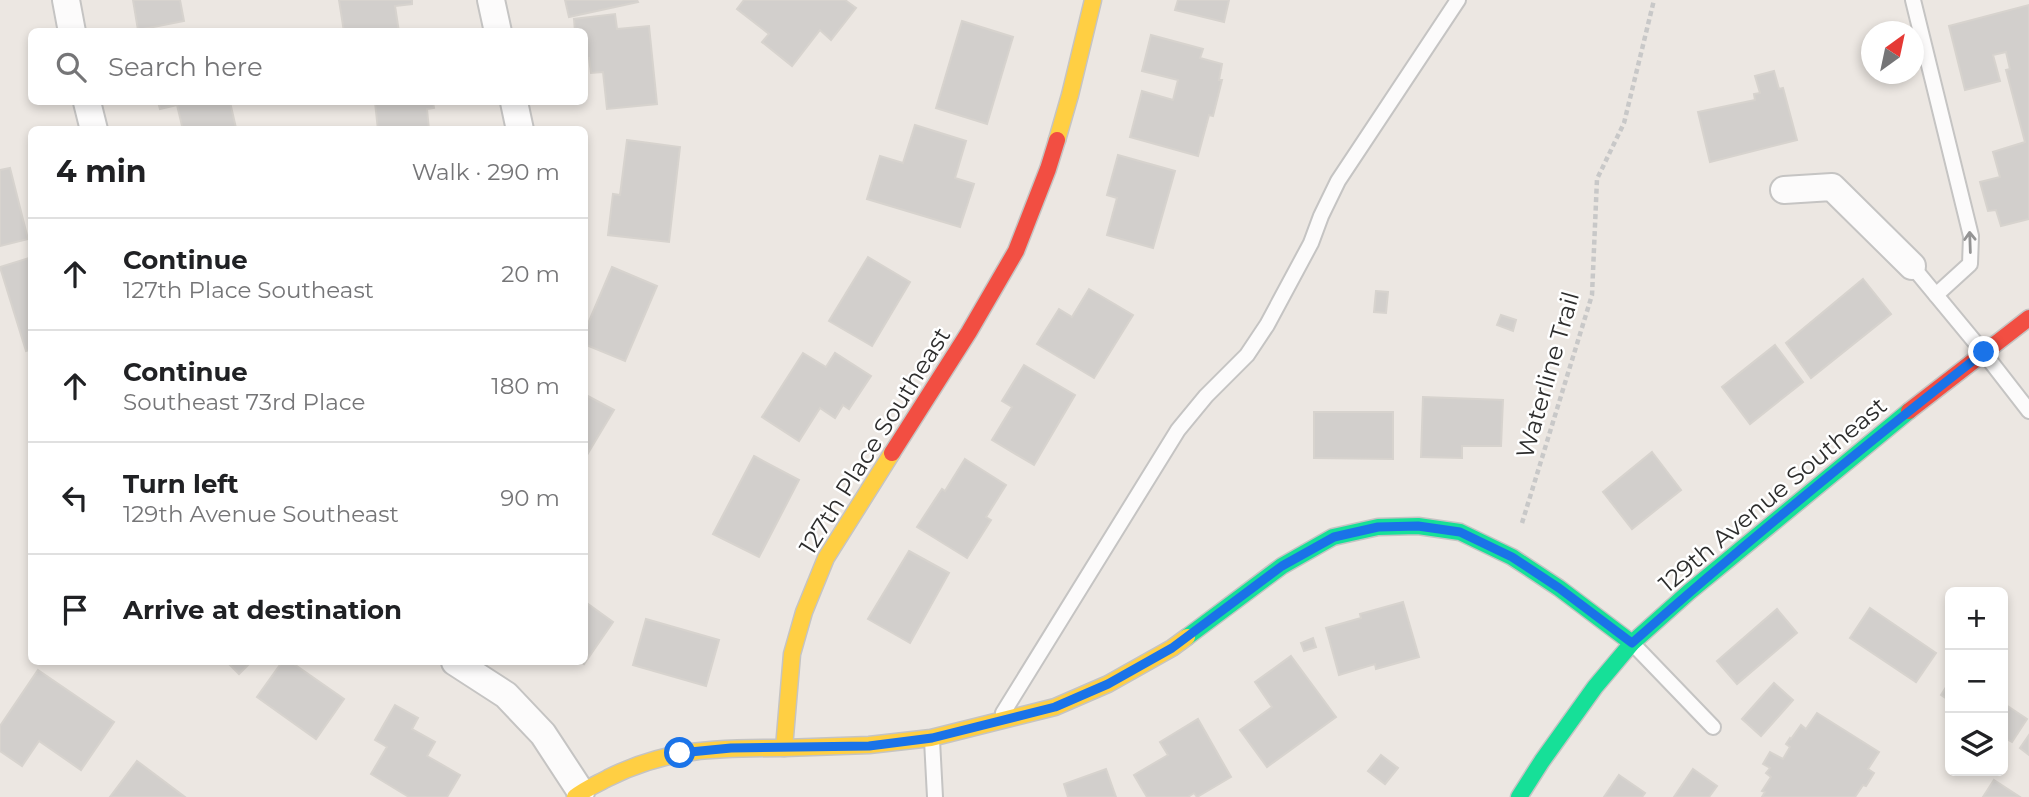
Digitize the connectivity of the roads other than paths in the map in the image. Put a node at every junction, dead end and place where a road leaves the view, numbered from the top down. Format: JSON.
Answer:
{"nodes":[{"id":1,"x":66,"y":0,"type":"edge"},
{"id":2,"x":491,"y":0,"type":"edge"},
{"id":3,"x":1093,"y":0,"type":"edge"},
{"id":4,"x":1458,"y":0,"type":"edge"},
{"id":5,"x":1913,"y":0,"type":"edge"},
{"id":6,"x":71,"y":28,"type":"edge"},
{"id":7,"x":497,"y":28,"type":"edge"},
{"id":8,"x":89,"y":105,"type":"edge"},
{"id":9,"x":515,"y":105,"type":"edge"},
{"id":10,"x":92,"y":126,"type":"edge"},
{"id":11,"x":519,"y":126,"type":"edge"},
{"id":12,"x":1784,"y":190,"type":"dead end"},
{"id":13,"x":1912,"y":266,"type":"joint"},
{"id":14,"x":1936,"y":296,"type":"junction"},
{"id":15,"x":2029,"y":318,"type":"edge"},
{"id":16,"x":1984,"y":352,"type":"junction"},
{"id":17,"x":2029,"y":411,"type":"edge"},
{"id":18,"x":1632,"y":643,"type":"junction"},
{"id":19,"x":460,"y":665,"type":"edge"},
{"id":20,"x":997,"y":723,"type":"junction"},
{"id":21,"x":1713,"y":727,"type":"dead end"},
{"id":22,"x":932,"y":738,"type":"junction"},
{"id":23,"x":784,"y":748,"type":"junction"},
{"id":24,"x":578,"y":794,"type":"edge"},
{"id":25,"x":934,"y":797,"type":"edge"},
{"id":26,"x":1519,"y":797,"type":"edge"}],
"edges":[{"from":1,"to":6,"type":"street"},
{"from":2,"to":7,"type":"street"},
{"from":3,"to":23,"type":"street","name":"127th Place Southeast"},
{"from":4,"to":20,"type":"lane"},
{"from":14,"to":5,"type":"lane","one_way":true},
{"from":8,"to":10,"type":"street"},
{"from":9,"to":11,"type":"street"},
{"from":12,"to":13,"type":"street"},
{"from":13,"to":14,"type":"lane"},
{"from":14,"to":16,"type":"lane"},
{"from":15,"to":16,"type":"street","name":"129th Avenue Southeast"},
{"from":16,"to":17,"type":"lane"},
{"from":16,"to":18,"type":"street","name":"129th Avenue Southeast"},
{"from":18,"to":20,"type":"street"},
{"from":18,"to":21,"type":"lane"},
{"from":18,"to":26,"type":"street","name":"129th Avenue Southeast"},
{"from":19,"to":24,"type":"street"},
{"from":20,"to":22,"type":"street"},
{"from":22,"to":23,"type":"street"},
{"from":22,"to":25,"type":"lane"},
{"from":23,"to":24,"type":"street"}]}
